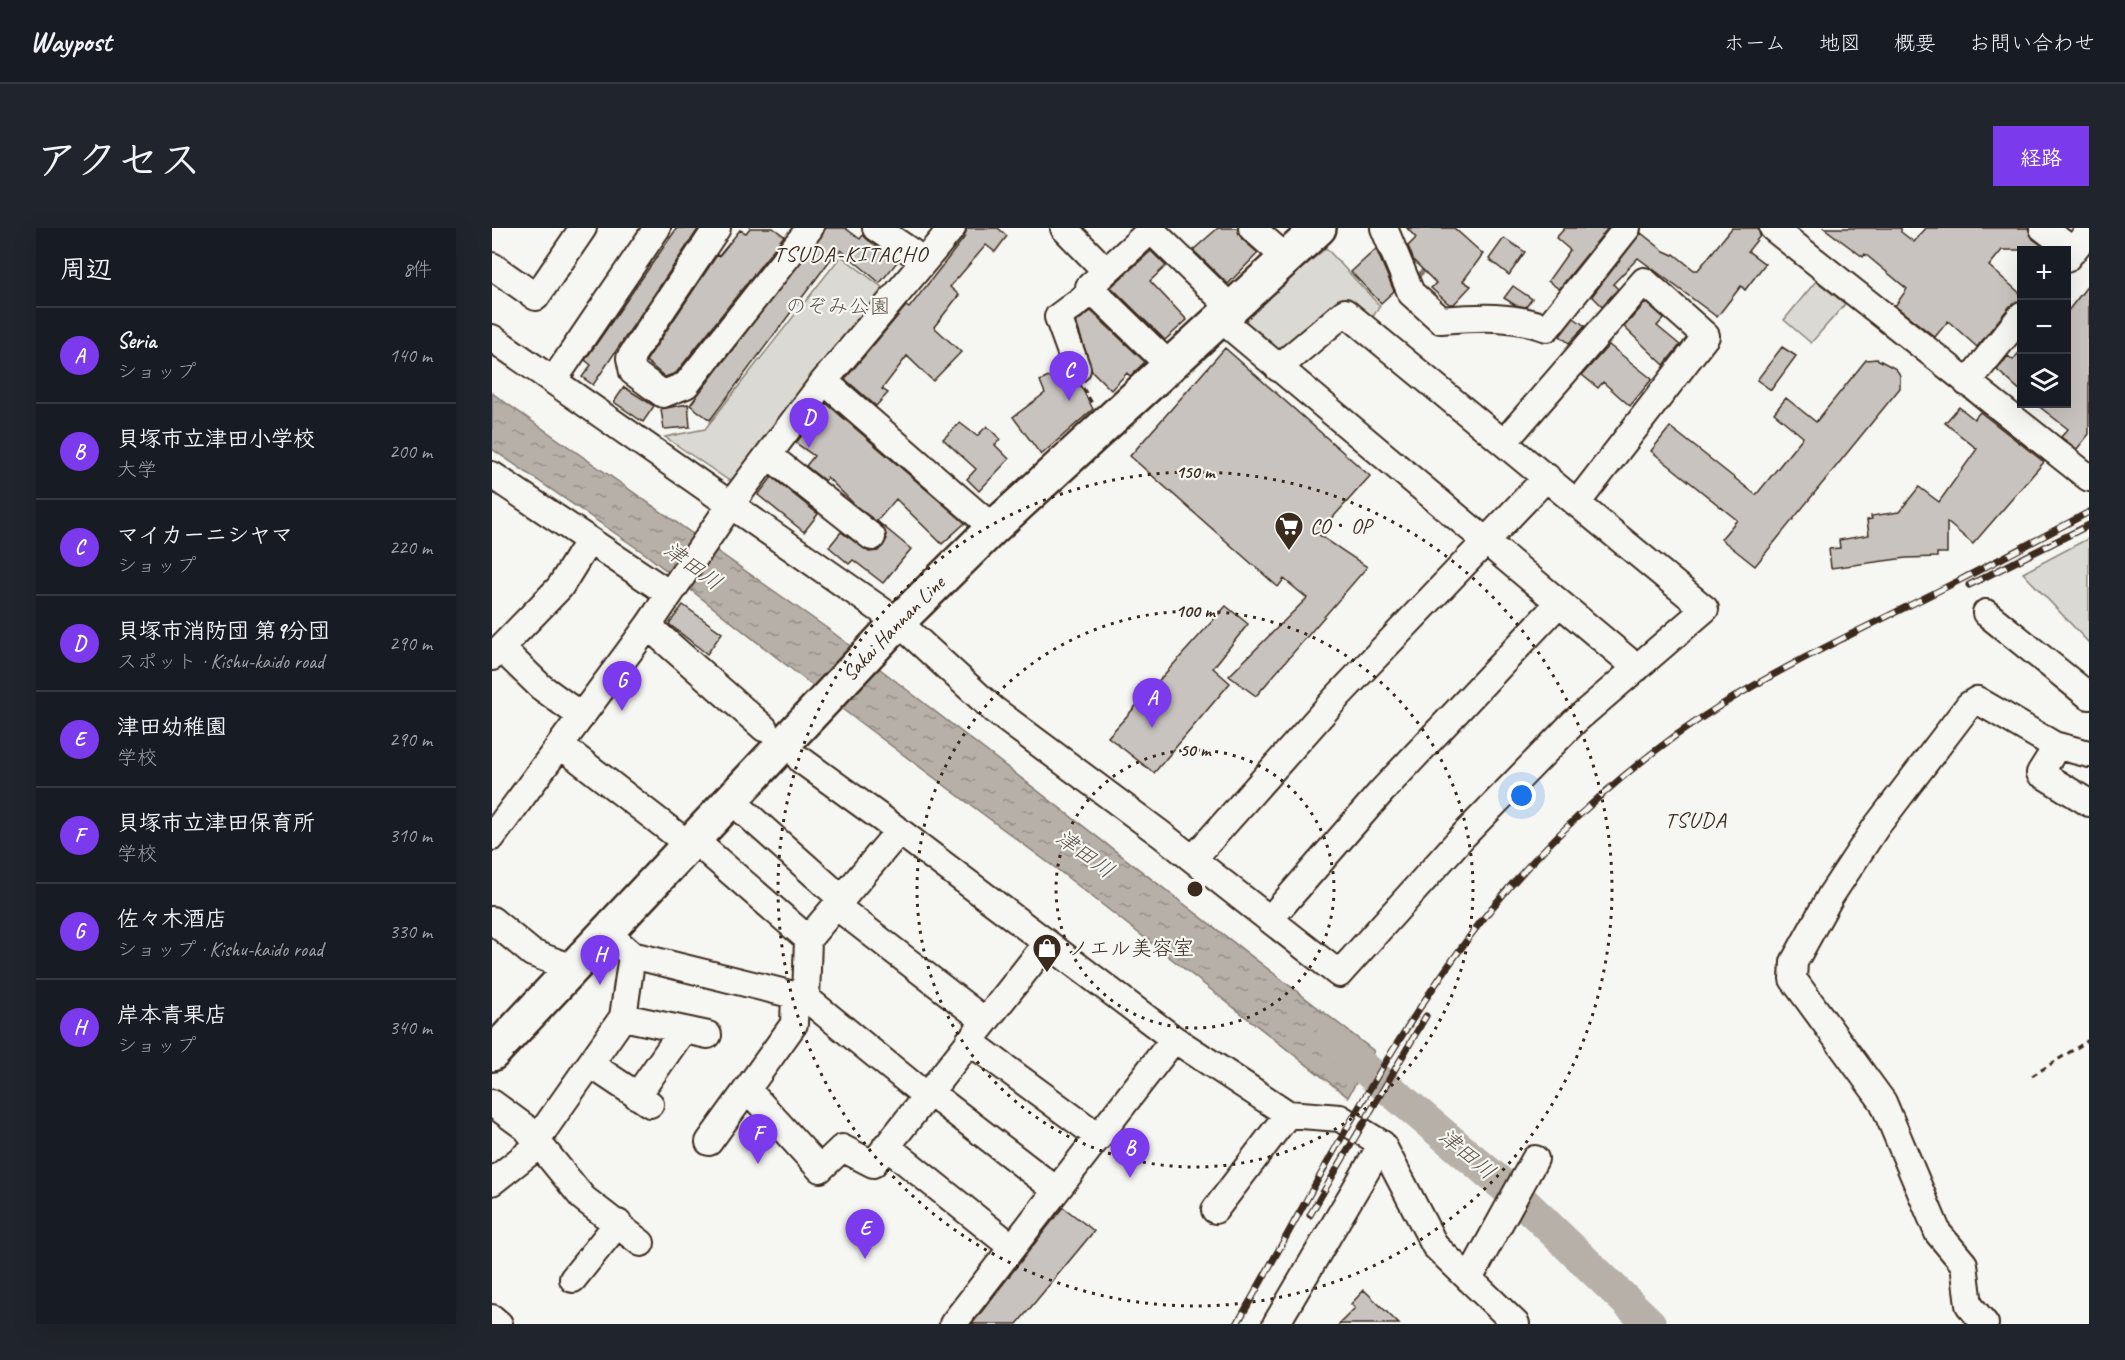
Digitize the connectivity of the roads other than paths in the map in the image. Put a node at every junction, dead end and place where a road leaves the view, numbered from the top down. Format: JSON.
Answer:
{"nodes":[{"id":1,"x":583,"y":228,"type":"edge"},
{"id":2,"x":657,"y":228,"type":"edge"},
{"id":3,"x":717,"y":228,"type":"edge"},
{"id":4,"x":810,"y":228,"type":"edge"},
{"id":5,"x":876,"y":228,"type":"edge"},
{"id":6,"x":952,"y":228,"type":"edge"},
{"id":7,"x":1064,"y":228,"type":"edge"},
{"id":8,"x":1252,"y":228,"type":"edge"},
{"id":9,"x":1319,"y":228,"type":"edge"},
{"id":10,"x":1384,"y":228,"type":"edge"},
{"id":11,"x":1627,"y":228,"type":"edge"},
{"id":12,"x":1773,"y":228,"type":"edge"},
{"id":13,"x":2043,"y":228,"type":"edge"},
{"id":14,"x":1150,"y":229,"type":"edge"},
{"id":15,"x":2089,"y":231,"type":"edge"},
{"id":16,"x":2061,"y":246,"type":"edge"},
{"id":17,"x":2071,"y":254,"type":"edge"},
{"id":18,"x":1286,"y":258,"type":"junction"},
{"id":19,"x":923,"y":260,"type":"junction"},
{"id":20,"x":492,"y":266,"type":"edge"},
{"id":21,"x":1099,"y":280,"type":"junction"},
{"id":22,"x":1226,"y":314,"type":"junction"},
{"id":23,"x":2017,"y":321,"type":"edge"},
{"id":24,"x":492,"y":338,"type":"edge"},
{"id":25,"x":1170,"y":366,"type":"junction"},
{"id":26,"x":1278,"y":368,"type":"junction"},
{"id":27,"x":1077,"y":369,"type":"road end"},
{"id":28,"x":553,"y":381,"type":"junction"},
{"id":29,"x":824,"y":381,"type":"junction"},
{"id":30,"x":1966,"y":383,"type":"junction"},
{"id":31,"x":1504,"y":442,"type":"junction"},
{"id":32,"x":768,"y":455,"type":"junction"},
{"id":33,"x":492,"y":475,"type":"edge"},
{"id":34,"x":1547,"y":477,"type":"junction"},
{"id":35,"x":2089,"y":478,"type":"edge"},
{"id":36,"x":1577,"y":503,"type":"junction"},
{"id":37,"x":731,"y":504,"type":"junction"},
{"id":38,"x":993,"y":528,"type":"junction"},
{"id":39,"x":872,"y":537,"type":"dead end"},
{"id":40,"x":589,"y":540,"type":"junction"},
{"id":41,"x":1484,"y":540,"type":"junction"},
{"id":42,"x":669,"y":593,"type":"junction"},
{"id":43,"x":1559,"y":603,"type":"junction"},
{"id":44,"x":1986,"y":613,"type":"dead end"},
{"id":45,"x":898,"y":622,"type":"junction"},
{"id":46,"x":648,"y":626,"type":"junction"},
{"id":47,"x":497,"y":653,"type":"edge"},
{"id":48,"x":1637,"y":668,"type":"junction"},
{"id":49,"x":2089,"y":696,"type":"edge"},
{"id":50,"x":581,"y":716,"type":"junction"},
{"id":51,"x":764,"y":728,"type":"dead end"},
{"id":52,"x":560,"y":745,"type":"junction"},
{"id":53,"x":2057,"y":746,"type":"junction"},
{"id":54,"x":2089,"y":754,"type":"edge"},
{"id":55,"x":801,"y":760,"type":"dead end"},
{"id":56,"x":730,"y":799,"type":"junction"},
{"id":57,"x":2089,"y":803,"type":"edge"},
{"id":58,"x":899,"y":831,"type":"junction"},
{"id":59,"x":492,"y":837,"type":"edge"},
{"id":60,"x":691,"y":841,"type":"junction"},
{"id":61,"x":1193,"y":860,"type":"junction"},
{"id":62,"x":839,"y":903,"type":"junction"},
{"id":63,"x":1270,"y":919,"type":"junction"},
{"id":64,"x":492,"y":920,"type":"edge"},
{"id":65,"x":606,"y":932,"type":"junction"},
{"id":66,"x":808,"y":939,"type":"junction"},
{"id":67,"x":1047,"y":943,"type":"junction"},
{"id":68,"x":632,"y":955,"type":"junction"},
{"id":69,"x":572,"y":968,"type":"junction"},
{"id":70,"x":800,"y":996,"type":"junction"},
{"id":71,"x":623,"y":1017,"type":"junction"},
{"id":72,"x":985,"y":1021,"type":"junction"},
{"id":73,"x":683,"y":1030,"type":"junction"},
{"id":74,"x":708,"y":1035,"type":"dead end"},
{"id":75,"x":1174,"y":1040,"type":"junction"},
{"id":76,"x":969,"y":1041,"type":"junction"},
{"id":77,"x":492,"y":1054,"type":"edge"},
{"id":78,"x":590,"y":1064,"type":"junction"},
{"id":79,"x":747,"y":1089,"type":"junction"},
{"id":80,"x":927,"y":1094,"type":"junction"},
{"id":81,"x":492,"y":1103,"type":"edge"},
{"id":82,"x":1288,"y":1114,"type":"junction"},
{"id":83,"x":1099,"y":1137,"type":"junction"},
{"id":84,"x":709,"y":1142,"type":"dead end"},
{"id":85,"x":538,"y":1143,"type":"junction"},
{"id":86,"x":1382,"y":1144,"type":"junction"},
{"id":87,"x":886,"y":1146,"type":"junction"},
{"id":88,"x":1535,"y":1159,"type":"dead end"},
{"id":89,"x":492,"y":1182,"type":"edge"},
{"id":90,"x":1056,"y":1190,"type":"junction"},
{"id":91,"x":1215,"y":1210,"type":"dead end"},
{"id":92,"x":618,"y":1223,"type":"junction"},
{"id":93,"x":641,"y":1244,"type":"dead end"},
{"id":94,"x":1012,"y":1247,"type":"junction"},
{"id":95,"x":573,"y":1279,"type":"dead end"},
{"id":96,"x":1469,"y":1279,"type":"junction"},
{"id":97,"x":492,"y":1318,"type":"edge"},
{"id":98,"x":1281,"y":1322,"type":"edge"},
{"id":99,"x":499,"y":1324,"type":"edge"},
{"id":100,"x":953,"y":1324,"type":"edge"},
{"id":101,"x":1516,"y":1324,"type":"edge"},
{"id":102,"x":1985,"y":1324,"type":"edge"}],
"edges":[{"from":1,"to":20,"type":"street"},
{"from":2,"to":28,"type":"street"},
{"from":3,"to":4,"type":"street"},
{"from":5,"to":19,"type":"street"},
{"from":6,"to":19,"type":"street"},
{"from":7,"to":21,"type":"street"},
{"from":8,"to":18,"type":"street"},
{"from":9,"to":18,"type":"main road","name":"Sakai Hannan Line"},
{"from":10,"to":11,"type":"street"},
{"from":12,"to":30,"type":"street"},
{"from":13,"to":16,"type":"street"},
{"from":14,"to":21,"type":"street"},
{"from":14,"to":22,"type":"street"},
{"from":15,"to":17,"type":"street"},
{"from":18,"to":22,"type":"main road","name":"Sakai Hannan Line"},
{"from":19,"to":29,"type":"street"},
{"from":21,"to":25,"type":"street"},
{"from":21,"to":27,"type":"street"},
{"from":22,"to":25,"type":"main road","name":"Sakai Hannan Line"},
{"from":22,"to":26,"type":"street"},
{"from":23,"to":30,"type":"street"},
{"from":24,"to":28,"type":"street"},
{"from":25,"to":38,"type":"main road","name":"Sakai Hannan Line"},
{"from":26,"to":31,"type":"street"},
{"from":26,"to":41,"type":"street"},
{"from":28,"to":37,"type":"street"},
{"from":29,"to":32,"type":"street"},
{"from":29,"to":38,"type":"street"},
{"from":30,"to":35,"type":"street"},
{"from":31,"to":34,"type":"street"},
{"from":31,"to":36,"type":"street"},
{"from":32,"to":37,"type":"street"},
{"from":32,"to":39,"type":"street"},
{"from":33,"to":40,"type":"street"},
{"from":34,"to":36,"type":"street"},
{"from":34,"to":41,"type":"street"},
{"from":36,"to":48,"type":"street"},
{"from":37,"to":42,"type":"street"},
{"from":37,"to":45,"type":"street"},
{"from":38,"to":45,"type":"main road","name":"Sakai Hannan Line"},
{"from":40,"to":42,"type":"street"},
{"from":40,"to":47,"type":"street"},
{"from":41,"to":43,"type":"street"},
{"from":41,"to":61,"type":"street"},
{"from":42,"to":46,"type":"street"},
{"from":43,"to":48,"type":"street"},
{"from":43,"to":63,"type":"street"},
{"from":44,"to":49,"type":"street"},
{"from":45,"to":56,"type":"main road","name":"Sakai Hannan Line"},
{"from":45,"to":61,"type":"street"},
{"from":46,"to":50,"type":"street"},
{"from":46,"to":51,"type":"street"},
{"from":47,"to":50,"type":"street"},
{"from":48,"to":63,"type":"street"},
{"from":50,"to":52,"type":"street"},
{"from":52,"to":59,"type":"street"},
{"from":52,"to":60,"type":"street"},
{"from":53,"to":54,"type":"street"},
{"from":53,"to":57,"type":"street"},
{"from":53,"to":102,"type":"street"},
{"from":55,"to":58,"type":"street"},
{"from":56,"to":60,"type":"main road","name":"Sakai Hannan Line"},
{"from":56,"to":62,"type":"street"},
{"from":58,"to":62,"type":"street"},
{"from":58,"to":67,"type":"street"},
{"from":60,"to":65,"type":"main road","name":"Sakai Hannan Line"},
{"from":60,"to":66,"type":"street"},
{"from":61,"to":63,"type":"street"},
{"from":62,"to":66,"type":"street"},
{"from":62,"to":72,"type":"street"},
{"from":64,"to":69,"type":"street"},
{"from":65,"to":68,"type":"street"},
{"from":65,"to":69,"type":"main road","name":"Sakai Hannan Line"},
{"from":66,"to":70,"type":"street"},
{"from":67,"to":72,"type":"street"},
{"from":67,"to":75,"type":"street"},
{"from":68,"to":70,"type":"street"},
{"from":68,"to":71,"type":"street"},
{"from":69,"to":77,"type":"main road","name":"Sakai Hannan Line"},
{"from":70,"to":79,"type":"street"},
{"from":70,"to":80,"type":"street"},
{"from":71,"to":73,"type":"street"},
{"from":71,"to":78,"type":"street"},
{"from":72,"to":76,"type":"street"},
{"from":73,"to":74,"type":"street"},
{"from":73,"to":78,"type":"street"},
{"from":75,"to":82,"type":"street"},
{"from":75,"to":83,"type":"street"},
{"from":76,"to":80,"type":"street"},
{"from":76,"to":83,"type":"street"},
{"from":78,"to":85,"type":"street"},
{"from":79,"to":84,"type":"street"},
{"from":79,"to":87,"type":"street"},
{"from":80,"to":87,"type":"street"},
{"from":80,"to":90,"type":"street"},
{"from":81,"to":85,"type":"street"},
{"from":82,"to":86,"type":"street"},
{"from":82,"to":91,"type":"street"},
{"from":83,"to":90,"type":"street"},
{"from":85,"to":89,"type":"street"},
{"from":85,"to":92,"type":"street"},
{"from":86,"to":96,"type":"street"},
{"from":86,"to":98,"type":"street"},
{"from":87,"to":94,"type":"street"},
{"from":88,"to":96,"type":"street"},
{"from":90,"to":94,"type":"street"},
{"from":92,"to":93,"type":"street"},
{"from":92,"to":95,"type":"street"},
{"from":94,"to":100,"type":"street"},
{"from":96,"to":101,"type":"street"},
{"from":97,"to":99,"type":"street"}]}
